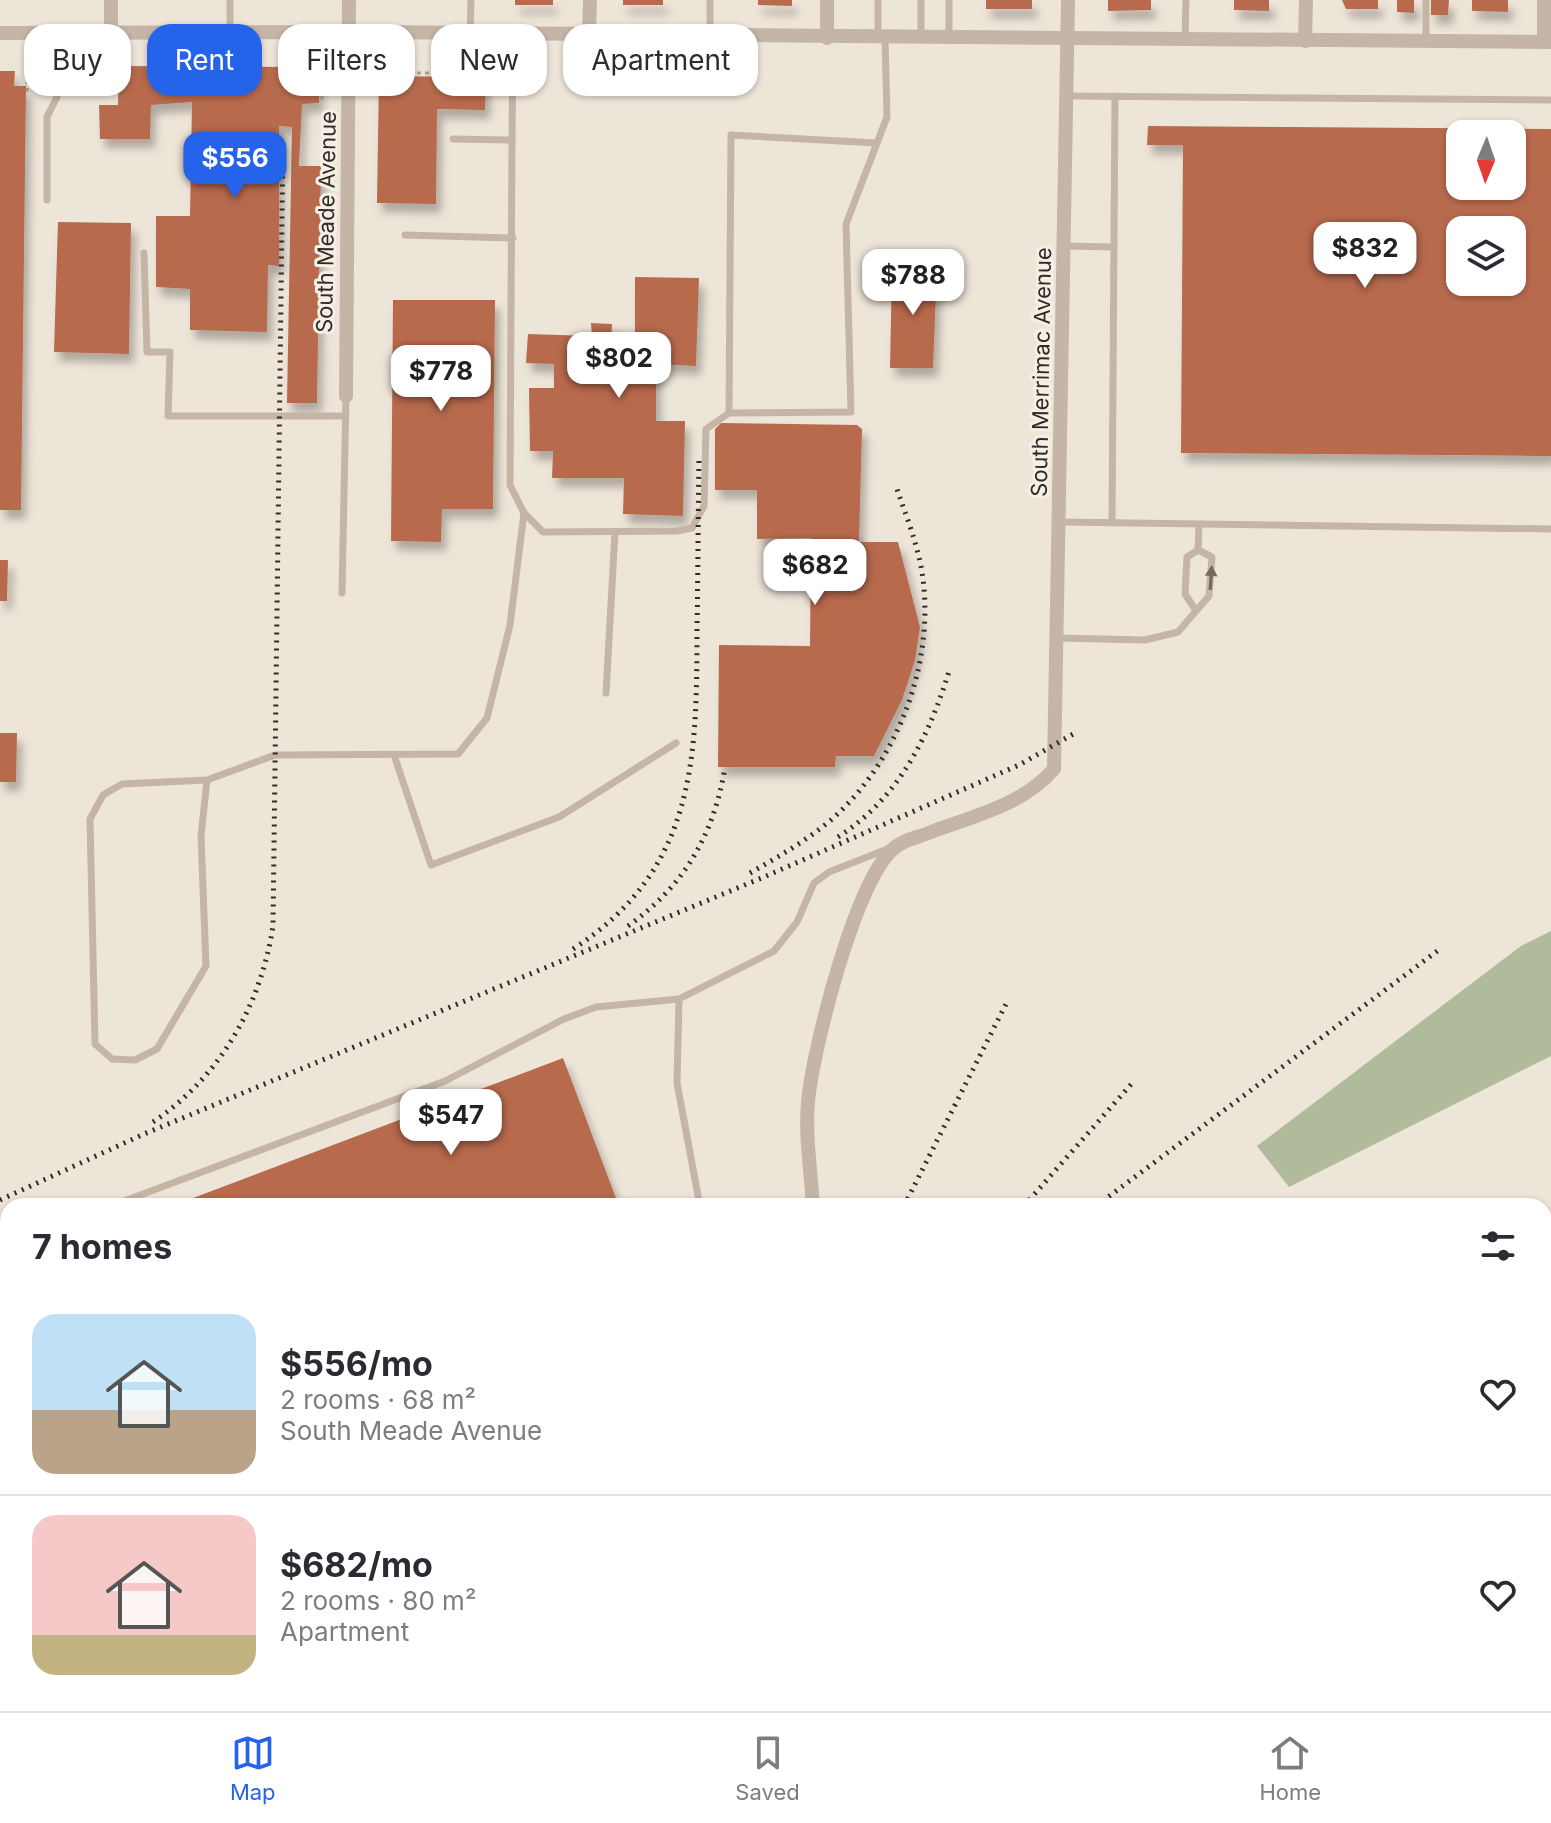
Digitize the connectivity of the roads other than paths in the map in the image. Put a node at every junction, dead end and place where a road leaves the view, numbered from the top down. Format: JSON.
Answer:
{"nodes":[{"id":1,"x":111,"y":0,"type":"edge"},
{"id":2,"x":230,"y":0,"type":"edge"},
{"id":3,"x":349,"y":0,"type":"edge"},
{"id":4,"x":471,"y":0,"type":"edge"},
{"id":5,"x":590,"y":0,"type":"edge"},
{"id":6,"x":710,"y":0,"type":"edge"},
{"id":7,"x":827,"y":0,"type":"edge"},
{"id":8,"x":878,"y":0,"type":"edge"},
{"id":9,"x":921,"y":0,"type":"edge"},
{"id":10,"x":949,"y":0,"type":"edge"},
{"id":11,"x":1068,"y":0,"type":"edge"},
{"id":12,"x":1186,"y":0,"type":"edge"},
{"id":13,"x":1306,"y":0,"type":"edge"},
{"id":14,"x":1426,"y":0,"type":"edge"},
{"id":15,"x":1544,"y":0,"type":"edge"},
{"id":16,"x":111,"y":24,"type":"edge"},
{"id":17,"x":230,"y":24,"type":"edge"},
{"id":18,"x":349,"y":24,"type":"edge"},
{"id":19,"x":470,"y":24,"type":"edge"},
{"id":20,"x":589,"y":24,"type":"edge"},
{"id":21,"x":710,"y":24,"type":"edge"},
{"id":22,"x":0,"y":33,"type":"edge"},
{"id":23,"x":24,"y":33,"type":"edge"},
{"id":24,"x":758,"y":37,"type":"edge"},
{"id":25,"x":827,"y":38,"type":"junction"},
{"id":26,"x":881,"y":38,"type":"junction"},
{"id":27,"x":921,"y":38,"type":"junction"},
{"id":28,"x":949,"y":39,"type":"junction"},
{"id":29,"x":1069,"y":39,"type":"junction"},
{"id":30,"x":1185,"y":40,"type":"junction"},
{"id":31,"x":1305,"y":41,"type":"junction"},
{"id":32,"x":1426,"y":41,"type":"junction"},
{"id":33,"x":1547,"y":42,"type":"edge"},
{"id":34,"x":57,"y":96,"type":"edge"},
{"id":35,"x":348,"y":96,"type":"edge"},
{"id":36,"x":512,"y":96,"type":"edge"},
{"id":37,"x":1068,"y":96,"type":"junction"},
{"id":38,"x":1115,"y":96,"type":"junction"},
{"id":39,"x":1551,"y":100,"type":"edge"},
{"id":40,"x":453,"y":139,"type":"dead end"},
{"id":41,"x":512,"y":140,"type":"junction"},
{"id":42,"x":877,"y":143,"type":"junction"},
{"id":43,"x":47,"y":200,"type":"dead end"},
{"id":44,"x":405,"y":235,"type":"dead end"},
{"id":45,"x":513,"y":238,"type":"junction"},
{"id":46,"x":1065,"y":246,"type":"junction"},
{"id":47,"x":1114,"y":247,"type":"junction"},
{"id":48,"x":144,"y":253,"type":"dead end"},
{"id":49,"x":346,"y":396,"type":"joint"},
{"id":50,"x":729,"y":413,"type":"junction"},
{"id":51,"x":346,"y":416,"type":"junction"},
{"id":52,"x":524,"y":513,"type":"junction"},
{"id":53,"x":1061,"y":522,"type":"junction"},
{"id":54,"x":1112,"y":523,"type":"junction"},
{"id":55,"x":1199,"y":525,"type":"junction"},
{"id":56,"x":1551,"y":529,"type":"edge"},
{"id":57,"x":615,"y":532,"type":"junction"},
{"id":58,"x":1198,"y":550,"type":"junction"},
{"id":59,"x":342,"y":593,"type":"dead end"},
{"id":60,"x":1195,"y":609,"type":"junction"},
{"id":61,"x":1059,"y":638,"type":"junction"},
{"id":62,"x":606,"y":693,"type":"dead end"},
{"id":63,"x":676,"y":743,"type":"dead end"},
{"id":64,"x":394,"y":755,"type":"junction"},
{"id":65,"x":207,"y":780,"type":"junction"},
{"id":66,"x":896,"y":846,"type":"junction"},
{"id":67,"x":679,"y":999,"type":"junction"},
{"id":68,"x":132,"y":1198,"type":"edge"},
{"id":69,"x":699,"y":1198,"type":"edge"},
{"id":70,"x":813,"y":1198,"type":"edge"}],
"edges":[{"from":1,"to":16,"type":"street"},
{"from":2,"to":17,"type":"lane"},
{"from":3,"to":18,"type":"street","name":"South Meade Avenue"},
{"from":4,"to":19,"type":"lane"},
{"from":5,"to":20,"type":"street"},
{"from":6,"to":21,"type":"lane"},
{"from":7,"to":25,"type":"street"},
{"from":8,"to":26,"type":"lane"},
{"from":9,"to":27,"type":"lane"},
{"from":10,"to":28,"type":"lane"},
{"from":11,"to":29,"type":"street","name":"South Merrimac Avenue"},
{"from":12,"to":30,"type":"lane"},
{"from":13,"to":31,"type":"street"},
{"from":14,"to":32,"type":"lane"},
{"from":15,"to":33,"type":"street"},
{"from":22,"to":23,"type":"street"},
{"from":24,"to":25,"type":"street"},
{"from":25,"to":26,"type":"street"},
{"from":26,"to":27,"type":"street"},
{"from":26,"to":42,"type":"lane"},
{"from":27,"to":28,"type":"street"},
{"from":28,"to":29,"type":"street"},
{"from":29,"to":30,"type":"street"},
{"from":29,"to":37,"type":"street","name":"South Merrimac Avenue"},
{"from":30,"to":31,"type":"street"},
{"from":31,"to":32,"type":"street"},
{"from":32,"to":33,"type":"street"},
{"from":34,"to":43,"type":"lane"},
{"from":35,"to":49,"type":"street","name":"South Meade Avenue"},
{"from":36,"to":41,"type":"lane"},
{"from":37,"to":38,"type":"lane"},
{"from":37,"to":46,"type":"street","name":"South Merrimac Avenue"},
{"from":38,"to":39,"type":"lane"},
{"from":38,"to":47,"type":"lane"},
{"from":40,"to":41,"type":"lane"},
{"from":41,"to":45,"type":"lane"},
{"from":42,"to":50,"type":"lane"},
{"from":42,"to":50,"type":"lane"},
{"from":44,"to":45,"type":"lane"},
{"from":45,"to":52,"type":"lane"},
{"from":46,"to":47,"type":"lane"},
{"from":46,"to":53,"type":"street","name":"South Merrimac Avenue"},
{"from":47,"to":54,"type":"lane"},
{"from":48,"to":51,"type":"lane"},
{"from":49,"to":51,"type":"lane"},
{"from":50,"to":57,"type":"lane"},
{"from":51,"to":59,"type":"lane"},
{"from":52,"to":57,"type":"lane"},
{"from":52,"to":64,"type":"lane"},
{"from":53,"to":54,"type":"lane"},
{"from":53,"to":61,"type":"street","name":"South Merrimac Avenue"},
{"from":54,"to":55,"type":"lane"},
{"from":55,"to":56,"type":"lane"},
{"from":55,"to":58,"type":"lane"},
{"from":57,"to":62,"type":"lane"},
{"from":58,"to":60,"type":"lane"},
{"from":60,"to":58,"type":"lane","one_way":true},
{"from":60,"to":61,"type":"lane"},
{"from":61,"to":66,"type":"street","name":"South Merrimac Avenue"},
{"from":63,"to":64,"type":"lane"},
{"from":64,"to":65,"type":"lane"},
{"from":65,"to":65,"type":"lane"},
{"from":66,"to":67,"type":"lane"},
{"from":66,"to":70,"type":"street"},
{"from":67,"to":68,"type":"lane"},
{"from":67,"to":69,"type":"lane"}]}
